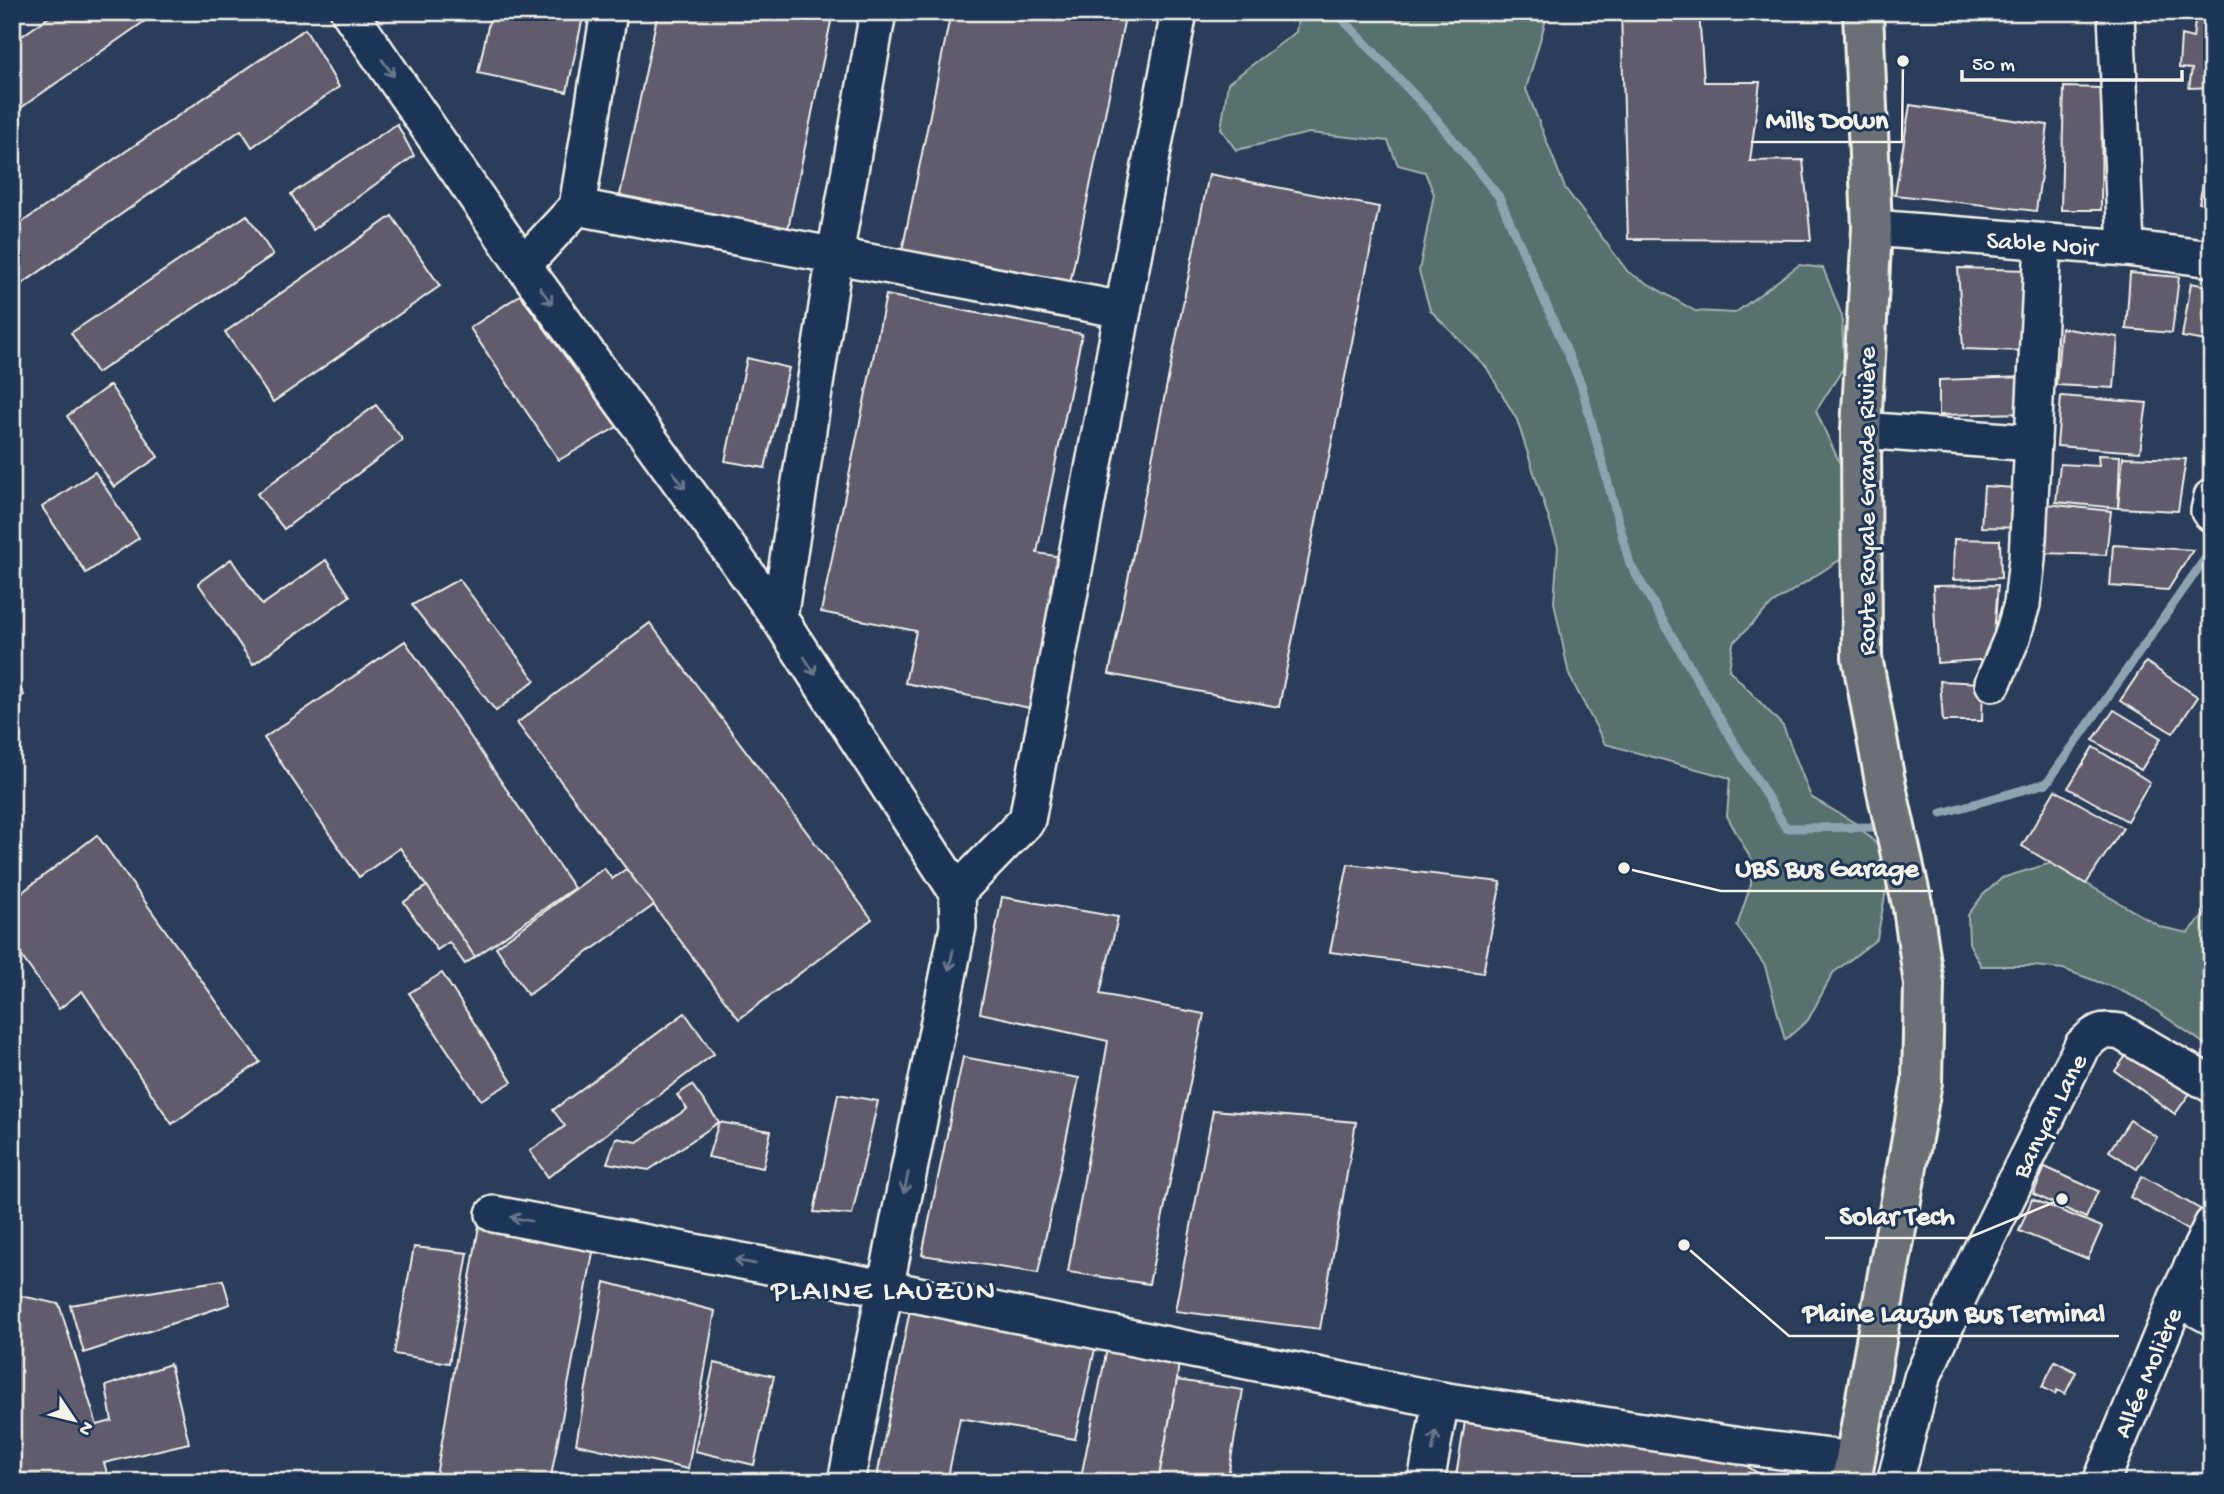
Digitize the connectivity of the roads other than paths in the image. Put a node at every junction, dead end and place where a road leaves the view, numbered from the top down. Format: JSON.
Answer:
{"nodes":[{"id":1,"x":349,"y":12,"type":"edge"},
{"id":2,"x":609,"y":12,"type":"edge"},
{"id":3,"x":878,"y":12,"type":"edge"},
{"id":4,"x":1179,"y":12,"type":"edge"},
{"id":5,"x":1863,"y":12,"type":"edge"},
{"id":6,"x":2116,"y":12,"type":"edge"},
{"id":7,"x":576,"y":207,"type":"junction"},
{"id":8,"x":1872,"y":228,"type":"junction"},
{"id":9,"x":2043,"y":242,"type":"junction"},
{"id":10,"x":2126,"y":248,"type":"junction"},
{"id":11,"x":835,"y":255,"type":"junction"},
{"id":12,"x":2212,"y":259,"type":"edge"},
{"id":13,"x":523,"y":265,"type":"junction"},
{"id":14,"x":1123,"y":310,"type":"junction"},
{"id":15,"x":1861,"y":430,"type":"junction"},
{"id":16,"x":2033,"y":443,"type":"junction"},
{"id":17,"x":2212,"y":498,"type":"edge"},
{"id":18,"x":2212,"y":514,"type":"edge"},
{"id":19,"x":779,"y":618,"type":"junction"},
{"id":20,"x":1993,"y":682,"type":"dead end"},
{"id":21,"x":957,"y":892,"type":"junction"},
{"id":22,"x":2212,"y":1085,"type":"edge"},
{"id":23,"x":494,"y":1214,"type":"dead end"},
{"id":24,"x":2212,"y":1225,"type":"edge"},
{"id":25,"x":884,"y":1288,"type":"junction"},
{"id":26,"x":2177,"y":1298,"type":"junction"},
{"id":27,"x":2212,"y":1317,"type":"edge"},
{"id":28,"x":1441,"y":1400,"type":"junction"},
{"id":29,"x":1853,"y":1471,"type":"edge"},
{"id":30,"x":2110,"y":1478,"type":"edge"},
{"id":31,"x":846,"y":1482,"type":"edge"},
{"id":32,"x":1426,"y":1482,"type":"edge"},
{"id":33,"x":1895,"y":1482,"type":"edge"}],
"edges":[{"from":1,"to":13,"type":"street","one_way":true},
{"from":2,"to":7,"type":"street"},
{"from":3,"to":11,"type":"street"},
{"from":4,"to":14,"type":"street"},
{"from":5,"to":8,"type":"main road","name":"Route Royale Grande Rivière"},
{"from":6,"to":10,"type":"street"},
{"from":7,"to":11,"type":"street"},
{"from":7,"to":13,"type":"street"},
{"from":8,"to":9,"type":"street","name":"Sable Noir"},
{"from":8,"to":15,"type":"main road","name":"Route Royale Grande Rivière"},
{"from":9,"to":10,"type":"street","name":"Sable Noir"},
{"from":9,"to":16,"type":"street"},
{"from":10,"to":12,"type":"street","name":"Sable Noir"},
{"from":11,"to":14,"type":"street"},
{"from":11,"to":19,"type":"street"},
{"from":13,"to":19,"type":"street","one_way":true},
{"from":14,"to":21,"type":"street"},
{"from":15,"to":16,"type":"street"},
{"from":15,"to":29,"type":"main road","name":"Route Royale Grande Rivière"},
{"from":16,"to":20,"type":"street"},
{"from":17,"to":18,"type":"street"},
{"from":19,"to":21,"type":"street","one_way":true},
{"from":21,"to":25,"type":"street","one_way":true},
{"from":22,"to":33,"type":"street","name":"Banyan Lane"},
{"from":25,"to":23,"type":"street","one_way":true},
{"from":24,"to":26,"type":"street","name":"Allée Molière"},
{"from":25,"to":28,"type":"street"},
{"from":25,"to":31,"type":"street"},
{"from":26,"to":27,"type":"street"},
{"from":26,"to":30,"type":"street","name":"Allée Molière"},
{"from":28,"to":29,"type":"street"},
{"from":32,"to":28,"type":"street","one_way":true}]}
